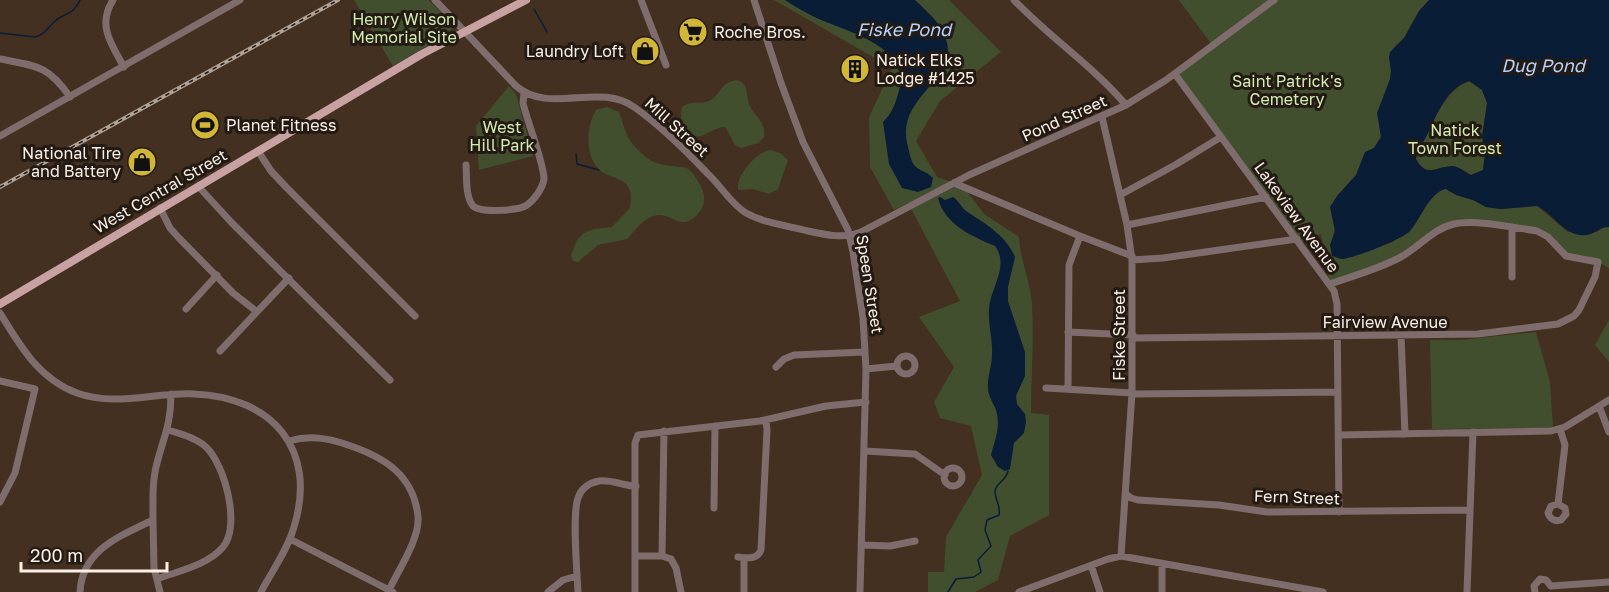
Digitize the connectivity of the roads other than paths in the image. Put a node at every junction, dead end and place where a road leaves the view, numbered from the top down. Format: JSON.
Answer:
{"nodes":[{"id":1,"x":113,"y":0,"type":"edge"},
{"id":2,"x":240,"y":0,"type":"edge"},
{"id":3,"x":435,"y":0,"type":"edge"},
{"id":4,"x":526,"y":0,"type":"edge"},
{"id":5,"x":641,"y":0,"type":"edge"},
{"id":6,"x":754,"y":0,"type":"edge"},
{"id":7,"x":1014,"y":0,"type":"edge"},
{"id":8,"x":1274,"y":0,"type":"edge"},
{"id":9,"x":464,"y":31,"type":"junction"},
{"id":10,"x":0,"y":59,"type":"edge"},
{"id":11,"x":666,"y":65,"type":"dead end"},
{"id":12,"x":124,"y":67,"type":"junction"},
{"id":13,"x":1175,"y":74,"type":"junction"},
{"id":14,"x":524,"y":93,"type":"junction"},
{"id":15,"x":69,"y":98,"type":"junction"},
{"id":16,"x":1126,"y":105,"type":"junction"},
{"id":17,"x":1102,"y":117,"type":"junction"},
{"id":18,"x":0,"y":136,"type":"edge"},
{"id":19,"x":1221,"y":136,"type":"junction"},
{"id":20,"x":258,"y":151,"type":"junction"},
{"id":21,"x":466,"y":165,"type":"dead end"},
{"id":22,"x":954,"y":183,"type":"junction"},
{"id":23,"x":198,"y":186,"type":"junction"},
{"id":24,"x":1120,"y":195,"type":"junction"},
{"id":25,"x":1266,"y":197,"type":"junction"},
{"id":26,"x":160,"y":208,"type":"junction"},
{"id":27,"x":1127,"y":225,"type":"junction"},
{"id":28,"x":1512,"y":227,"type":"junction"},
{"id":29,"x":850,"y":236,"type":"junction"},
{"id":30,"x":1080,"y":236,"type":"junction"},
{"id":31,"x":1297,"y":239,"type":"junction"},
{"id":32,"x":1132,"y":258,"type":"junction"},
{"id":33,"x":1598,"y":262,"type":"joint"},
{"id":34,"x":217,"y":275,"type":"junction"},
{"id":35,"x":1512,"y":277,"type":"dead end"},
{"id":36,"x":289,"y":278,"type":"junction"},
{"id":37,"x":1330,"y":284,"type":"junction"},
{"id":38,"x":0,"y":304,"type":"edge"},
{"id":39,"x":186,"y":309,"type":"dead end"},
{"id":40,"x":256,"y":311,"type":"junction"},
{"id":41,"x":0,"y":313,"type":"edge"},
{"id":42,"x":415,"y":316,"type":"dead end"},
{"id":43,"x":1068,"y":332,"type":"junction"},
{"id":44,"x":1401,"y":335,"type":"junction"},
{"id":45,"x":1133,"y":336,"type":"junction"},
{"id":46,"x":1337,"y":336,"type":"junction"},
{"id":47,"x":220,"y":351,"type":"dead end"},
{"id":48,"x":866,"y":352,"type":"junction"},
{"id":49,"x":897,"y":366,"type":"dead end"},
{"id":50,"x":776,"y":367,"type":"dead end"},
{"id":51,"x":866,"y":369,"type":"junction"},
{"id":52,"x":390,"y":380,"type":"dead end"},
{"id":53,"x":0,"y":381,"type":"edge"},
{"id":54,"x":1046,"y":388,"type":"dead end"},
{"id":55,"x":1068,"y":389,"type":"junction"},
{"id":56,"x":1338,"y":392,"type":"junction"},
{"id":57,"x":171,"y":394,"type":"junction"},
{"id":58,"x":1132,"y":394,"type":"junction"},
{"id":59,"x":1609,"y":400,"type":"edge"},
{"id":60,"x":866,"y":402,"type":"junction"},
{"id":61,"x":1599,"y":406,"type":"junction"},
{"id":62,"x":766,"y":420,"type":"junction"},
{"id":63,"x":715,"y":426,"type":"junction"},
{"id":64,"x":1560,"y":429,"type":"junction"},
{"id":65,"x":168,"y":430,"type":"junction"},
{"id":66,"x":664,"y":431,"type":"junction"},
{"id":67,"x":1473,"y":432,"type":"junction"},
{"id":68,"x":1609,"y":432,"type":"edge"},
{"id":69,"x":1404,"y":434,"type":"junction"},
{"id":70,"x":1339,"y":435,"type":"junction"},
{"id":71,"x":289,"y":441,"type":"junction"},
{"id":72,"x":865,"y":451,"type":"junction"},
{"id":73,"x":945,"y":475,"type":"dead end"},
{"id":74,"x":636,"y":486,"type":"junction"},
{"id":75,"x":1126,"y":494,"type":"junction"},
{"id":76,"x":0,"y":502,"type":"edge"},
{"id":77,"x":1558,"y":504,"type":"dead end"},
{"id":78,"x":714,"y":508,"type":"dead end"},
{"id":79,"x":1470,"y":510,"type":"junction"},
{"id":80,"x":1339,"y":512,"type":"junction"},
{"id":81,"x":153,"y":520,"type":"junction"},
{"id":82,"x":290,"y":539,"type":"junction"},
{"id":83,"x":915,"y":541,"type":"dead end"},
{"id":84,"x":861,"y":545,"type":"junction"},
{"id":85,"x":636,"y":556,"type":"junction"},
{"id":86,"x":664,"y":556,"type":"junction"},
{"id":87,"x":1121,"y":556,"type":"junction"},
{"id":88,"x":1162,"y":564,"type":"junction"},
{"id":89,"x":1091,"y":565,"type":"junction"},
{"id":90,"x":577,"y":576,"type":"junction"},
{"id":91,"x":157,"y":579,"type":"junction"},
{"id":92,"x":1609,"y":582,"type":"edge"},
{"id":93,"x":1550,"y":589,"type":"edge"},
{"id":94,"x":391,"y":591,"type":"edge"},
{"id":95,"x":80,"y":592,"type":"edge"},
{"id":96,"x":160,"y":592,"type":"edge"},
{"id":97,"x":261,"y":592,"type":"edge"},
{"id":98,"x":548,"y":592,"type":"edge"},
{"id":99,"x":578,"y":592,"type":"edge"},
{"id":100,"x":636,"y":592,"type":"edge"},
{"id":101,"x":681,"y":592,"type":"edge"},
{"id":102,"x":744,"y":592,"type":"edge"},
{"id":103,"x":860,"y":592,"type":"edge"},
{"id":104,"x":1019,"y":592,"type":"edge"},
{"id":105,"x":1100,"y":592,"type":"edge"},
{"id":106,"x":1161,"y":592,"type":"edge"},
{"id":107,"x":1323,"y":592,"type":"edge"},
{"id":108,"x":1467,"y":592,"type":"edge"},
{"id":109,"x":1535,"y":592,"type":"edge"}],
"edges":[{"from":1,"to":12,"type":"street"},
{"from":2,"to":12,"type":"street"},
{"from":3,"to":9,"type":"street"},
{"from":4,"to":9,"type":"main road","name":"West Central Street"},
{"from":5,"to":11,"type":"street"},
{"from":6,"to":29,"type":"street","name":"Speen Street"},
{"from":7,"to":16,"type":"street"},
{"from":8,"to":13,"type":"street","name":"Pond Street"},
{"from":9,"to":14,"type":"street"},
{"from":9,"to":20,"type":"main road","name":"West Central Street"},
{"from":10,"to":15,"type":"street"},
{"from":12,"to":15,"type":"street"},
{"from":13,"to":16,"type":"street","name":"Pond Street"},
{"from":13,"to":19,"type":"street","name":"Lakeview Avenue"},
{"from":14,"to":21,"type":"street"},
{"from":14,"to":29,"type":"street","name":"Mill Street"},
{"from":15,"to":18,"type":"street"},
{"from":16,"to":17,"type":"street","name":"Pond Street"},
{"from":17,"to":22,"type":"street","name":"Pond Street"},
{"from":17,"to":24,"type":"street","name":"Fiske Street"},
{"from":19,"to":24,"type":"street"},
{"from":19,"to":25,"type":"street","name":"Lakeview Avenue"},
{"from":20,"to":23,"type":"main road","name":"West Central Street"},
{"from":20,"to":42,"type":"street"},
{"from":22,"to":29,"type":"street","name":"Pond Street"},
{"from":22,"to":30,"type":"street"},
{"from":23,"to":26,"type":"main road","name":"West Central Street"},
{"from":23,"to":36,"type":"street"},
{"from":24,"to":27,"type":"street","name":"Fiske Street"},
{"from":25,"to":27,"type":"street"},
{"from":25,"to":31,"type":"street","name":"Lakeview Avenue"},
{"from":26,"to":34,"type":"street"},
{"from":26,"to":38,"type":"main road","name":"West Central Street"},
{"from":27,"to":32,"type":"street","name":"Fiske Street"},
{"from":28,"to":33,"type":"street","name":"Lakeview Avenue"},
{"from":28,"to":35,"type":"street"},
{"from":28,"to":37,"type":"street","name":"Lakeview Avenue"},
{"from":29,"to":48,"type":"street","name":"Speen Street"},
{"from":30,"to":32,"type":"street"},
{"from":30,"to":43,"type":"street"},
{"from":31,"to":32,"type":"street"},
{"from":31,"to":37,"type":"street","name":"Lakeview Avenue"},
{"from":32,"to":45,"type":"street","name":"Fiske Street"},
{"from":33,"to":44,"type":"street","name":"Fairview Avenue"},
{"from":34,"to":39,"type":"street"},
{"from":34,"to":40,"type":"street"},
{"from":36,"to":40,"type":"street"},
{"from":36,"to":52,"type":"street"},
{"from":37,"to":46,"type":"street"},
{"from":40,"to":47,"type":"street"},
{"from":41,"to":57,"type":"street"},
{"from":43,"to":45,"type":"street","name":"Fairview Avenue"},
{"from":43,"to":55,"type":"street"},
{"from":44,"to":46,"type":"street","name":"Fairview Avenue"},
{"from":44,"to":69,"type":"street"},
{"from":45,"to":46,"type":"street","name":"Fairview Avenue"},
{"from":45,"to":58,"type":"street","name":"Fiske Street"},
{"from":46,"to":56,"type":"street"},
{"from":48,"to":50,"type":"street"},
{"from":48,"to":51,"type":"street","name":"Speen Street"},
{"from":49,"to":51,"type":"street"},
{"from":51,"to":60,"type":"street","name":"Speen Street"},
{"from":53,"to":76,"type":"street"},
{"from":54,"to":55,"type":"street"},
{"from":55,"to":58,"type":"street"},
{"from":56,"to":58,"type":"street"},
{"from":56,"to":70,"type":"street"},
{"from":57,"to":65,"type":"street"},
{"from":57,"to":71,"type":"street"},
{"from":58,"to":75,"type":"street","name":"Fiske Street"},
{"from":59,"to":61,"type":"street"},
{"from":60,"to":62,"type":"street"},
{"from":60,"to":72,"type":"street","name":"Speen Street"},
{"from":61,"to":64,"type":"street"},
{"from":61,"to":68,"type":"street"},
{"from":62,"to":63,"type":"street"},
{"from":62,"to":102,"type":"street"},
{"from":63,"to":66,"type":"street"},
{"from":63,"to":78,"type":"street"},
{"from":64,"to":67,"type":"street"},
{"from":64,"to":77,"type":"street"},
{"from":65,"to":81,"type":"street"},
{"from":65,"to":91,"type":"street"},
{"from":66,"to":74,"type":"street"},
{"from":66,"to":86,"type":"street"},
{"from":67,"to":69,"type":"street"},
{"from":67,"to":79,"type":"street"},
{"from":69,"to":70,"type":"street"},
{"from":70,"to":80,"type":"street"},
{"from":71,"to":82,"type":"street"},
{"from":71,"to":94,"type":"street"},
{"from":72,"to":73,"type":"street"},
{"from":72,"to":84,"type":"street","name":"Speen Street"},
{"from":74,"to":85,"type":"street"},
{"from":74,"to":90,"type":"street"},
{"from":75,"to":80,"type":"street","name":"Fern Street"},
{"from":75,"to":87,"type":"street","name":"Fiske Street"},
{"from":79,"to":80,"type":"street","name":"Fern Street"},
{"from":79,"to":108,"type":"street"},
{"from":81,"to":91,"type":"street"},
{"from":81,"to":95,"type":"street"},
{"from":82,"to":94,"type":"street"},
{"from":82,"to":97,"type":"street"},
{"from":83,"to":84,"type":"street"},
{"from":84,"to":103,"type":"street","name":"Speen Street"},
{"from":85,"to":86,"type":"street"},
{"from":85,"to":100,"type":"street"},
{"from":86,"to":101,"type":"street"},
{"from":87,"to":88,"type":"street"},
{"from":87,"to":89,"type":"street"},
{"from":88,"to":106,"type":"street"},
{"from":88,"to":107,"type":"street"},
{"from":89,"to":104,"type":"street"},
{"from":89,"to":105,"type":"street"},
{"from":90,"to":98,"type":"street"},
{"from":90,"to":99,"type":"street"},
{"from":91,"to":96,"type":"street"},
{"from":92,"to":93,"type":"street"},
{"from":93,"to":109,"type":"street"}]}
